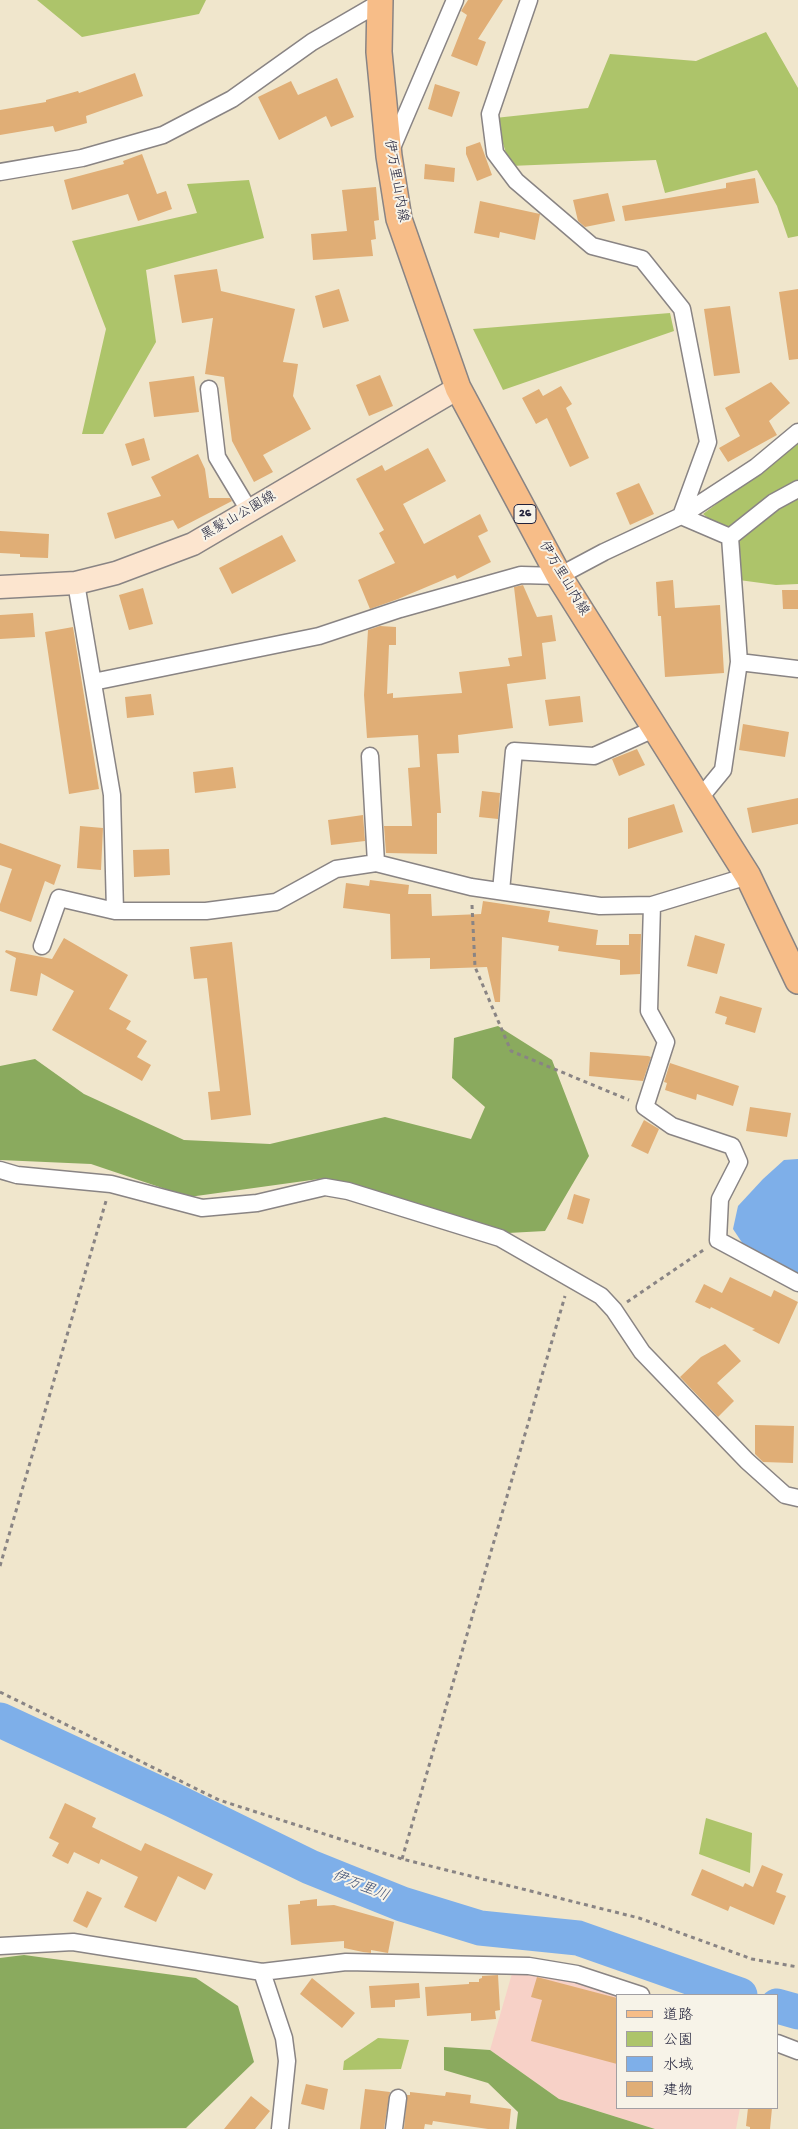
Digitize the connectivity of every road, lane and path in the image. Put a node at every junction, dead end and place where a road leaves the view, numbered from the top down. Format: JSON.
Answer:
{"nodes":[{"id":1,"x":455,"y":0,"type":"edge"},
{"id":2,"x":529,"y":0,"type":"edge"},
{"id":3,"x":379,"y":2,"type":"edge"},
{"id":4,"x":388,"y":156,"type":"junction"},
{"id":5,"x":0,"y":172,"type":"edge"},
{"id":6,"x":458,"y":388,"type":"junction"},
{"id":7,"x":209,"y":389,"type":"dead end"},
{"id":8,"x":798,"y":432,"type":"edge"},
{"id":9,"x":798,"y":489,"type":"edge"},
{"id":10,"x":250,"y":512,"type":"junction"},
{"id":11,"x":681,"y":516,"type":"junction"},
{"id":12,"x":730,"y":537,"type":"junction"},
{"id":13,"x":559,"y":576,"type":"junction"},
{"id":14,"x":76,"y":582,"type":"junction"},
{"id":15,"x":0,"y":587,"type":"edge"},
{"id":16,"x":739,"y":662,"type":"junction"},
{"id":17,"x":798,"y":670,"type":"edge"},
{"id":18,"x":93,"y":682,"type":"junction"},
{"id":19,"x":656,"y":728,"type":"junction"},
{"id":20,"x":370,"y":756,"type":"dead end"},
{"id":21,"x":700,"y":798,"type":"junction"},
{"id":22,"x":376,"y":863,"type":"junction"},
{"id":23,"x":748,"y":876,"type":"junction"},
{"id":24,"x":472,"y":887,"type":"junction"},
{"id":25,"x":501,"y":891,"type":"junction"},
{"id":26,"x":652,"y":905,"type":"junction"},
{"id":27,"x":115,"y":911,"type":"junction"},
{"id":28,"x":42,"y":946,"type":"dead end"},
{"id":29,"x":798,"y":977,"type":"edge"},
{"id":30,"x":645,"y":1107,"type":"junction"},
{"id":31,"x":0,"y":1170,"type":"edge"},
{"id":32,"x":111,"y":1184,"type":"junction"},
{"id":33,"x":718,"y":1240,"type":"junction"},
{"id":34,"x":570,"y":1278,"type":"junction"},
{"id":35,"x":798,"y":1282,"type":"edge"},
{"id":36,"x":614,"y":1310,"type":"junction"},
{"id":37,"x":798,"y":1498,"type":"edge"},
{"id":38,"x":0,"y":1566,"type":"edge"},
{"id":39,"x":0,"y":1692,"type":"edge"},
{"id":40,"x":402,"y":1859,"type":"junction"},
{"id":41,"x":0,"y":1946,"type":"edge"},
{"id":42,"x":798,"y":1967,"type":"edge"},
{"id":43,"x":262,"y":1972,"type":"junction"},
{"id":44,"x":637,"y":1994,"type":"edge"},
{"id":45,"x":778,"y":2043,"type":"edge"},
{"id":46,"x":798,"y":2051,"type":"edge"},
{"id":47,"x":398,"y":2098,"type":"dead end"},
{"id":48,"x":280,"y":2129,"type":"edge"},
{"id":49,"x":394,"y":2129,"type":"edge"}],
"edges":[{"from":1,"to":4,"type":"street"},
{"from":2,"to":11,"type":"street"},
{"from":3,"to":4,"type":"main road","name":"伊万里山内線","number":"26"},
{"from":3,"to":5,"type":"street"},
{"from":4,"to":6,"type":"main road","name":"伊万里山内線","number":"26"},
{"from":6,"to":10,"type":"main road","name":"黒髪山公園線"},
{"from":6,"to":13,"type":"main road","name":"伊万里山内線","number":"26"},
{"from":7,"to":10,"type":"street"},
{"from":8,"to":11,"type":"street"},
{"from":9,"to":12,"type":"street"},
{"from":10,"to":14,"type":"main road","name":"黒髪山公園線"},
{"from":11,"to":12,"type":"street"},
{"from":11,"to":13,"type":"street"},
{"from":12,"to":16,"type":"street"},
{"from":13,"to":18,"type":"street"},
{"from":13,"to":19,"type":"main road","name":"伊万里山内線","number":"26"},
{"from":14,"to":15,"type":"main road","name":"黒髪山公園線"},
{"from":14,"to":18,"type":"street"},
{"from":16,"to":17,"type":"street"},
{"from":16,"to":21,"type":"street"},
{"from":18,"to":27,"type":"street"},
{"from":19,"to":21,"type":"main road","name":"伊万里山内線","number":"26"},
{"from":19,"to":25,"type":"street"},
{"from":20,"to":22,"type":"street"},
{"from":21,"to":23,"type":"main road","name":"伊万里山内線","number":"26"},
{"from":22,"to":24,"type":"street"},
{"from":22,"to":27,"type":"street"},
{"from":23,"to":26,"type":"street"},
{"from":23,"to":29,"type":"main road","name":"伊万里山内線","number":"26"},
{"from":24,"to":25,"type":"street"},
{"from":24,"to":30,"type":"path"},
{"from":25,"to":26,"type":"street"},
{"from":26,"to":30,"type":"street"},
{"from":27,"to":28,"type":"street"},
{"from":30,"to":33,"type":"street"},
{"from":31,"to":32,"type":"street"},
{"from":32,"to":34,"type":"street"},
{"from":32,"to":38,"type":"path"},
{"from":33,"to":35,"type":"street"},
{"from":33,"to":36,"type":"path"},
{"from":34,"to":36,"type":"street"},
{"from":34,"to":40,"type":"path"},
{"from":36,"to":37,"type":"street"},
{"from":39,"to":40,"type":"path"},
{"from":40,"to":42,"type":"path"},
{"from":41,"to":43,"type":"street"},
{"from":43,"to":44,"type":"street"},
{"from":43,"to":48,"type":"street"},
{"from":45,"to":46,"type":"street"},
{"from":47,"to":49,"type":"street"}]}
